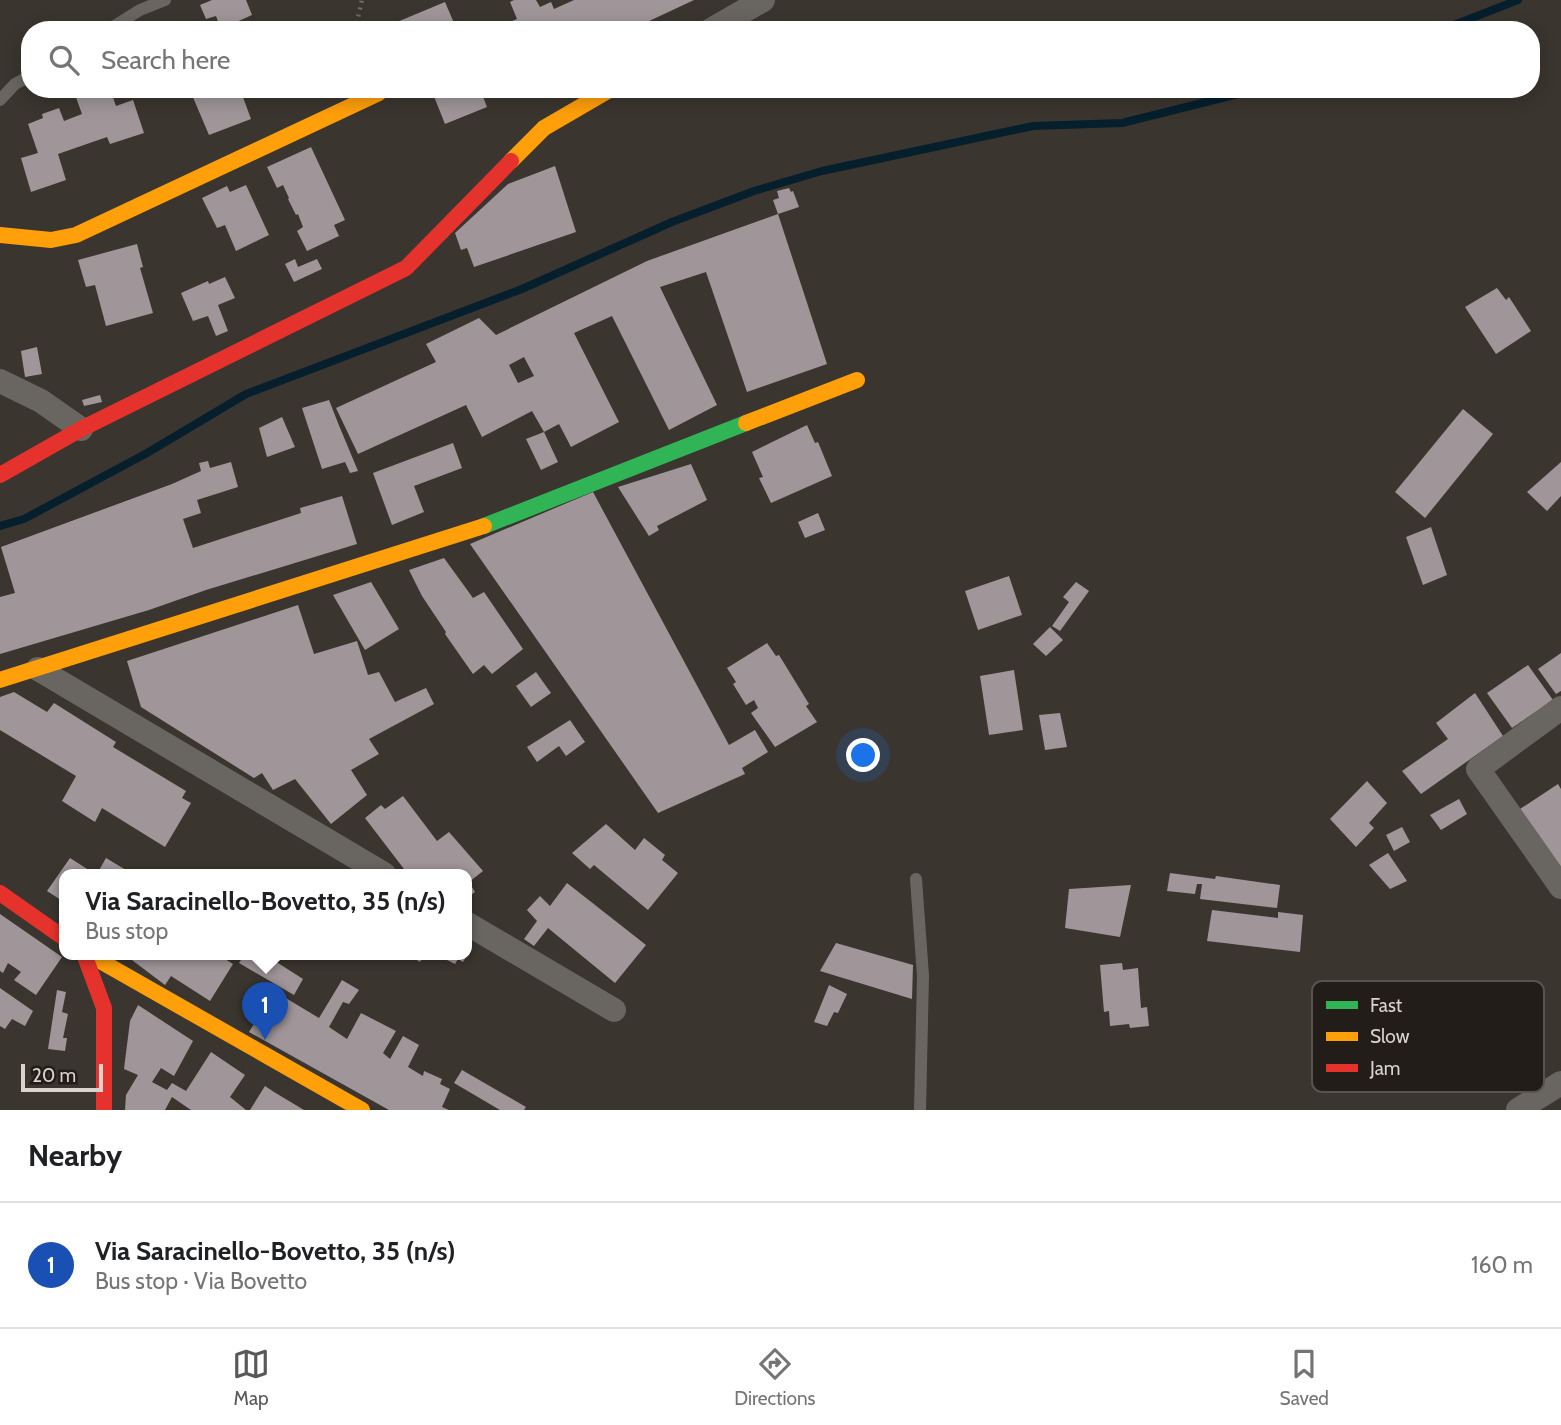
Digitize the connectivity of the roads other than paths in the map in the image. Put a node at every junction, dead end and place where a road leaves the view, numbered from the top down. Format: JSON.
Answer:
{"nodes":[{"id":1,"x":165,"y":0,"type":"edge"},
{"id":2,"x":763,"y":0,"type":"edge"},
{"id":3,"x":122,"y":21,"type":"edge"},
{"id":4,"x":727,"y":21,"type":"edge"},
{"id":5,"x":21,"y":81,"type":"edge"},
{"id":6,"x":368,"y":98,"type":"edge"},
{"id":7,"x":596,"y":98,"type":"edge"},
{"id":8,"x":0,"y":100,"type":"edge"},
{"id":9,"x":0,"y":235,"type":"edge"},
{"id":10,"x":857,"y":380,"type":"dead end"},
{"id":11,"x":0,"y":381,"type":"edge"},
{"id":12,"x":81,"y":429,"type":"junction"},
{"id":13,"x":0,"y":475,"type":"edge"},
{"id":14,"x":38,"y":669,"type":"junction"},
{"id":15,"x":0,"y":680,"type":"edge"},
{"id":16,"x":1561,"y":708,"type":"edge"},
{"id":17,"x":376,"y":869,"type":"edge"},
{"id":18,"x":916,"y":879,"type":"dead end"},
{"id":19,"x":1558,"y":883,"type":"edge"},
{"id":20,"x":0,"y":893,"type":"edge"},
{"id":21,"x":472,"y":927,"type":"edge"},
{"id":22,"x":59,"y":934,"type":"edge"},
{"id":23,"x":88,"y":960,"type":"edge"},
{"id":24,"x":97,"y":960,"type":"edge"},
{"id":25,"x":614,"y":1010,"type":"dead end"},
{"id":26,"x":1561,"y":1083,"type":"edge"},
{"id":27,"x":1523,"y":1109,"type":"edge"},
{"id":28,"x":104,"y":1110,"type":"edge"},
{"id":29,"x":362,"y":1110,"type":"edge"},
{"id":30,"x":920,"y":1110,"type":"edge"}],
"edges":[{"from":1,"to":3,"type":"lane"},
{"from":2,"to":4,"type":"street"},
{"from":5,"to":8,"type":"lane"},
{"from":6,"to":9,"type":"street"},
{"from":7,"to":12,"type":"street"},
{"from":10,"to":14,"type":"street"},
{"from":11,"to":12,"type":"street"},
{"from":12,"to":13,"type":"street"},
{"from":14,"to":15,"type":"street"},
{"from":14,"to":17,"type":"street"},
{"from":16,"to":19,"type":"street"},
{"from":18,"to":30,"type":"lane"},
{"from":20,"to":22,"type":"street"},
{"from":21,"to":25,"type":"street"},
{"from":23,"to":28,"type":"street"},
{"from":24,"to":29,"type":"street"},
{"from":26,"to":27,"type":"street"}]}
